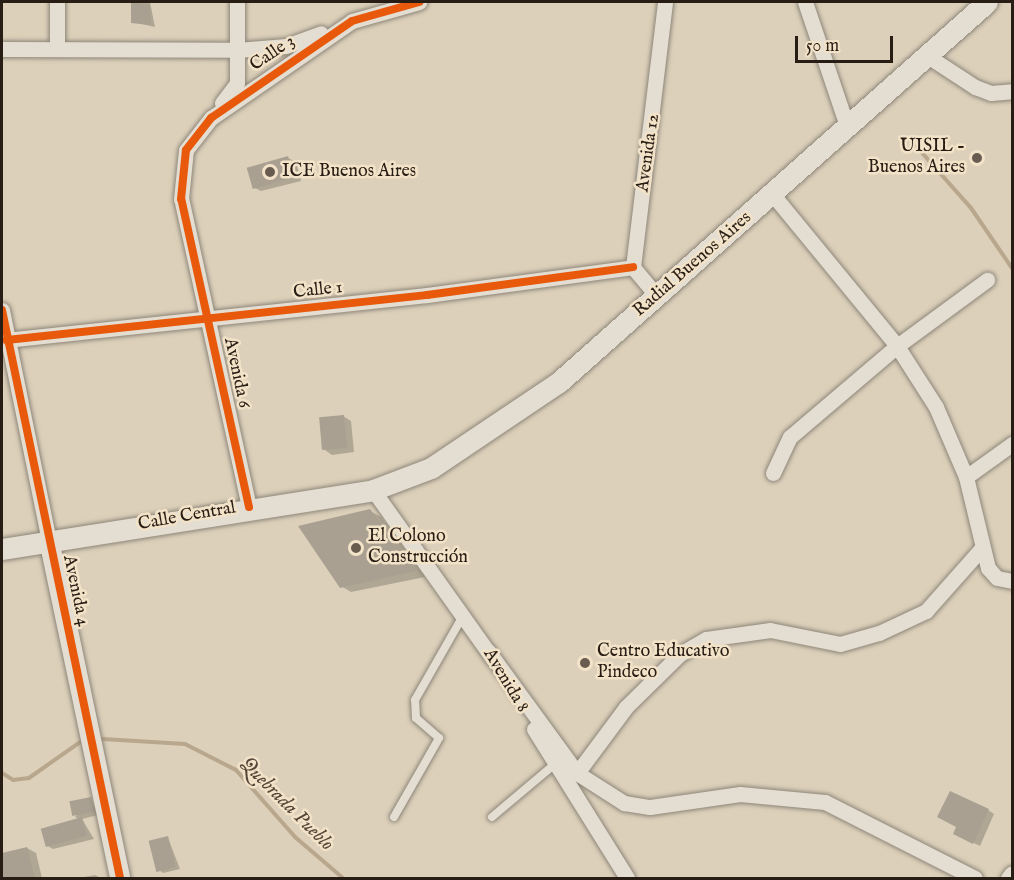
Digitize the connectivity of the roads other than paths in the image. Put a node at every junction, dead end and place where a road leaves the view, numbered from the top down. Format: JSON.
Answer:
{"nodes":[{"id":1,"x":57,"y":2,"type":"edge"},
{"id":2,"x":237,"y":2,"type":"edge"},
{"id":3,"x":419,"y":2,"type":"edge"},
{"id":4,"x":665,"y":2,"type":"edge"},
{"id":5,"x":805,"y":2,"type":"edge"},
{"id":6,"x":987,"y":2,"type":"edge"},
{"id":7,"x":352,"y":21,"type":"junction"},
{"id":8,"x":2,"y":49,"type":"edge"},
{"id":9,"x":57,"y":49,"type":"junction"},
{"id":10,"x":237,"y":50,"type":"junction"},
{"id":11,"x":926,"y":56,"type":"junction"},
{"id":12,"x":1012,"y":91,"type":"edge"},
{"id":13,"x":211,"y":118,"type":"junction"},
{"id":14,"x":847,"y":126,"type":"junction"},
{"id":15,"x":180,"y":175,"type":"joint"},
{"id":16,"x":774,"y":196,"type":"junction"},
{"id":17,"x":633,"y":267,"type":"junction"},
{"id":18,"x":987,"y":280,"type":"dead end"},
{"id":19,"x":657,"y":296,"type":"junction"},
{"id":20,"x":2,"y":310,"type":"edge"},
{"id":21,"x":209,"y":317,"type":"junction"},
{"id":22,"x":6,"y":340,"type":"junction"},
{"id":23,"x":897,"y":346,"type":"junction"},
{"id":24,"x":1012,"y":444,"type":"edge"},
{"id":25,"x":773,"y":473,"type":"dead end"},
{"id":26,"x":966,"y":477,"type":"junction"},
{"id":27,"x":373,"y":490,"type":"junction"},
{"id":28,"x":249,"y":507,"type":"junction"},
{"id":29,"x":49,"y":540,"type":"junction"},
{"id":30,"x":2,"y":549,"type":"edge"},
{"id":31,"x":981,"y":549,"type":"junction"},
{"id":32,"x":1012,"y":581,"type":"edge"},
{"id":33,"x":463,"y":616,"type":"junction"},
{"id":34,"x":488,"y":651,"type":"junction"},
{"id":35,"x":555,"y":764,"type":"junction"},
{"id":36,"x":577,"y":773,"type":"junction"},
{"id":37,"x":394,"y":817,"type":"dead end"},
{"id":38,"x":492,"y":818,"type":"dead end"},
{"id":39,"x":1012,"y":873,"type":"edge"},
{"id":40,"x":120,"y":879,"type":"edge"},
{"id":41,"x":627,"y":879,"type":"edge"},
{"id":42,"x":975,"y":879,"type":"edge"},
{"id":43,"x":1008,"y":879,"type":"edge"}],
"edges":[{"from":1,"to":9,"type":"street"},
{"from":2,"to":10,"type":"street"},
{"from":3,"to":7,"type":"street","name":"Calle 3"},
{"from":4,"to":17,"type":"street","name":"Avenida 12"},
{"from":5,"to":14,"type":"street"},
{"from":6,"to":11,"type":"main road","name":"Radial Buenos Aires"},
{"from":7,"to":10,"type":"street","name":"Calle 3"},
{"from":7,"to":13,"type":"street","name":"Calle 3"},
{"from":8,"to":9,"type":"street","name":"Calle 3"},
{"from":9,"to":10,"type":"street","name":"Calle 3"},
{"from":10,"to":13,"type":"street"},
{"from":11,"to":12,"type":"street"},
{"from":11,"to":14,"type":"main road","name":"Radial Buenos Aires"},
{"from":13,"to":15,"type":"street","name":"Calle 3"},
{"from":14,"to":16,"type":"main road","name":"Radial Buenos Aires"},
{"from":15,"to":21,"type":"street","name":"Avenida 6"},
{"from":16,"to":19,"type":"main road","name":"Radial Buenos Aires"},
{"from":16,"to":23,"type":"street"},
{"from":17,"to":19,"type":"street"},
{"from":17,"to":21,"type":"street","name":"Calle 1"},
{"from":18,"to":23,"type":"street"},
{"from":19,"to":27,"type":"main road","name":"Radial Buenos Aires"},
{"from":20,"to":22,"type":"street","name":"Avenida 4"},
{"from":21,"to":22,"type":"street","name":"Calle 1"},
{"from":21,"to":28,"type":"street","name":"Avenida 6"},
{"from":22,"to":29,"type":"street","name":"Avenida 4"},
{"from":23,"to":25,"type":"street"},
{"from":23,"to":26,"type":"street"},
{"from":24,"to":26,"type":"street"},
{"from":26,"to":31,"type":"street"},
{"from":27,"to":28,"type":"main road","name":"Calle Central"},
{"from":27,"to":33,"type":"street","name":"Avenida 8"},
{"from":28,"to":29,"type":"main road","name":"Calle Central"},
{"from":29,"to":30,"type":"main road","name":"Calle Central"},
{"from":29,"to":40,"type":"street","name":"Avenida 4"},
{"from":31,"to":32,"type":"street"},
{"from":31,"to":36,"type":"street"},
{"from":33,"to":34,"type":"street","name":"Avenida 8"},
{"from":33,"to":37,"type":"lane"},
{"from":34,"to":35,"type":"street","name":"Avenida 8"},
{"from":34,"to":36,"type":"street"},
{"from":35,"to":38,"type":"lane"},
{"from":35,"to":41,"type":"street","name":"Avenida 8"},
{"from":36,"to":42,"type":"street"},
{"from":39,"to":43,"type":"street"}]}
